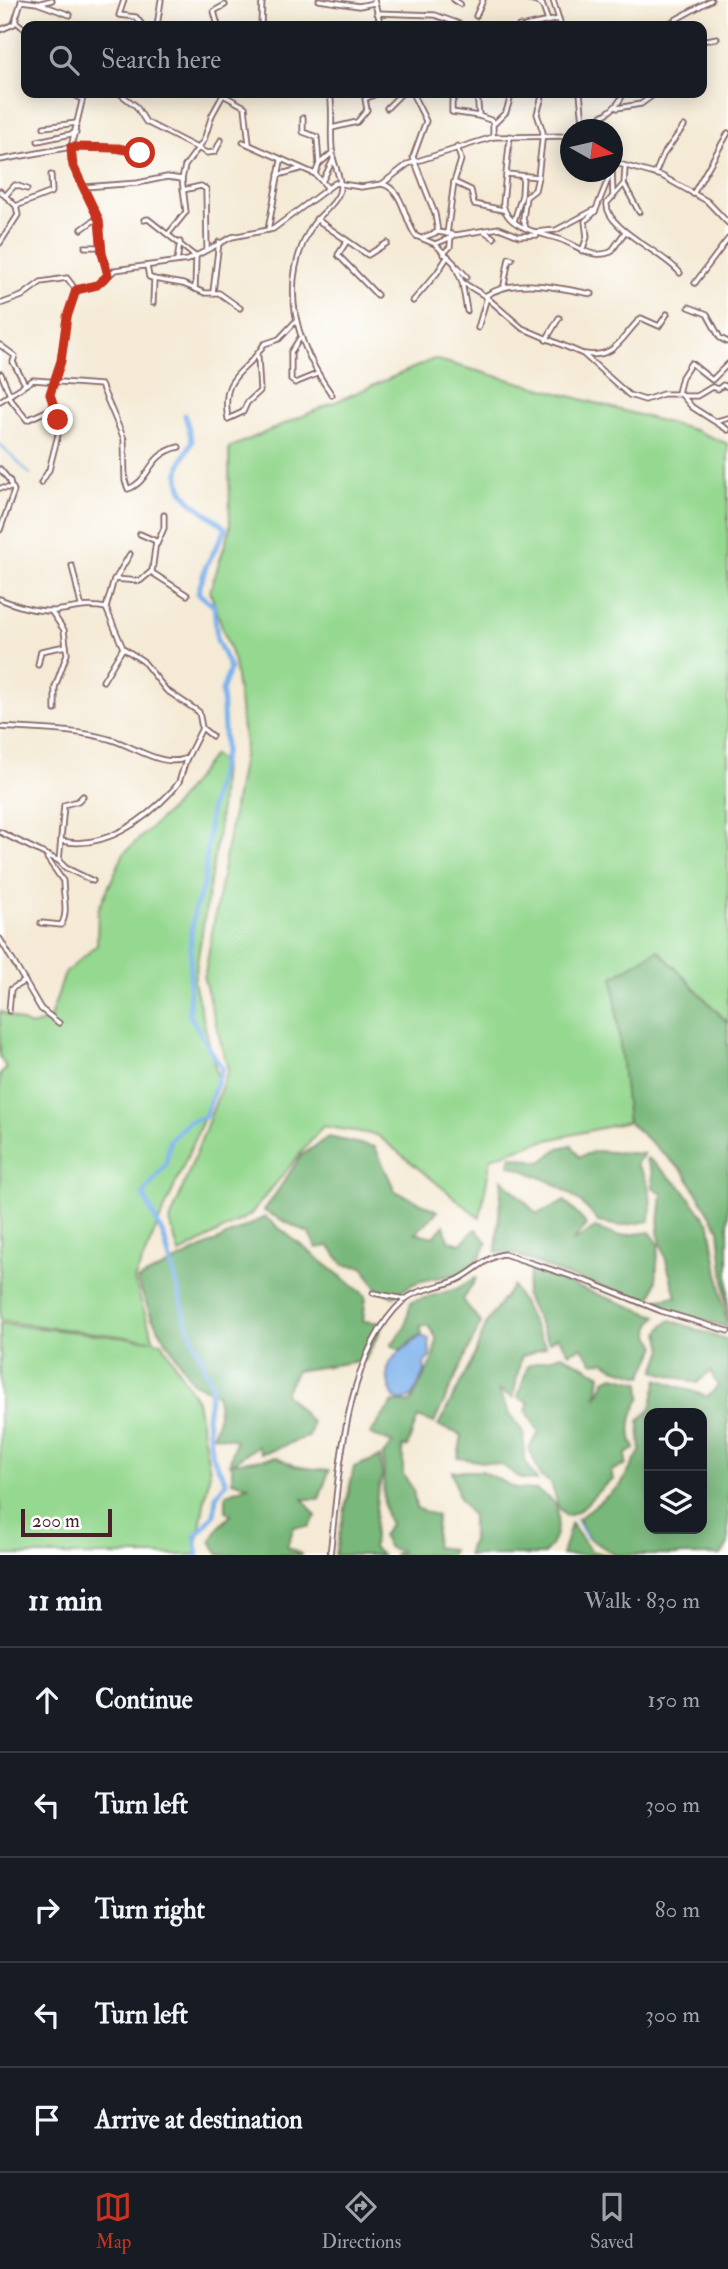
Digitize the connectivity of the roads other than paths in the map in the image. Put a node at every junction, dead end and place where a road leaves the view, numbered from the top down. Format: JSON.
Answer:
{"nodes":[{"id":1,"x":52,"y":0,"type":"edge"},
{"id":2,"x":124,"y":0,"type":"edge"},
{"id":3,"x":161,"y":0,"type":"edge"},
{"id":4,"x":262,"y":0,"type":"edge"},
{"id":5,"x":319,"y":0,"type":"edge"},
{"id":6,"x":454,"y":0,"type":"edge"},
{"id":7,"x":483,"y":0,"type":"edge"},
{"id":8,"x":530,"y":0,"type":"edge"},
{"id":9,"x":553,"y":0,"type":"edge"},
{"id":10,"x":711,"y":0,"type":"edge"},
{"id":11,"x":22,"y":1,"type":"edge"},
{"id":12,"x":333,"y":1,"type":"edge"},
{"id":13,"x":374,"y":1,"type":"edge"},
{"id":14,"x":40,"y":4,"type":"junction"},
{"id":15,"x":460,"y":4,"type":"dead end"},
{"id":16,"x":225,"y":5,"type":"dead end"},
{"id":17,"x":377,"y":13,"type":"junction"},
{"id":18,"x":70,"y":15,"type":"dead end"},
{"id":19,"x":476,"y":16,"type":"dead end"},
{"id":20,"x":559,"y":19,"type":"joint"},
{"id":21,"x":15,"y":21,"type":"junction"},
{"id":22,"x":139,"y":21,"type":"edge"},
{"id":23,"x":158,"y":21,"type":"edge"},
{"id":24,"x":217,"y":21,"type":"edge"},
{"id":25,"x":261,"y":21,"type":"edge"},
{"id":26,"x":380,"y":21,"type":"edge"},
{"id":27,"x":451,"y":21,"type":"edge"},
{"id":28,"x":548,"y":21,"type":"joint"},
{"id":29,"x":674,"y":21,"type":"edge"},
{"id":30,"x":21,"y":26,"type":"edge"},
{"id":31,"x":0,"y":30,"type":"edge"},
{"id":32,"x":717,"y":38,"type":"dead end"},
{"id":33,"x":707,"y":40,"type":"edge"},
{"id":34,"x":80,"y":98,"type":"edge"},
{"id":35,"x":126,"y":98,"type":"edge"},
{"id":36,"x":220,"y":98,"type":"edge"},
{"id":37,"x":230,"y":98,"type":"edge"},
{"id":38,"x":331,"y":98,"type":"edge"},
{"id":39,"x":367,"y":98,"type":"edge"},
{"id":40,"x":397,"y":98,"type":"edge"},
{"id":41,"x":414,"y":98,"type":"edge"},
{"id":42,"x":455,"y":98,"type":"edge"},
{"id":43,"x":477,"y":98,"type":"edge"},
{"id":44,"x":510,"y":98,"type":"edge"},
{"id":45,"x":542,"y":98,"type":"edge"},
{"id":46,"x":580,"y":98,"type":"edge"},
{"id":47,"x":620,"y":98,"type":"edge"},
{"id":48,"x":649,"y":98,"type":"edge"},
{"id":49,"x":234,"y":100,"type":"joint"},
{"id":50,"x":387,"y":108,"type":"dead end"},
{"id":51,"x":615,"y":108,"type":"junction"},
{"id":52,"x":479,"y":116,"type":"junction"},
{"id":53,"x":303,"y":118,"type":"dead end"},
{"id":54,"x":583,"y":119,"type":"edge"},
{"id":55,"x":597,"y":119,"type":"edge"},
{"id":56,"x":77,"y":123,"type":"junction"},
{"id":57,"x":494,"y":123,"type":"junction"},
{"id":58,"x":684,"y":126,"type":"dead end"},
{"id":59,"x":44,"y":127,"type":"dead end"},
{"id":60,"x":331,"y":128,"type":"junction"},
{"id":61,"x":76,"y":133,"type":"junction"},
{"id":62,"x":728,"y":133,"type":"edge"},
{"id":63,"x":543,"y":135,"type":"junction"},
{"id":64,"x":510,"y":136,"type":"junction"},
{"id":65,"x":560,"y":136,"type":"edge"},
{"id":66,"x":493,"y":137,"type":"junction"},
{"id":67,"x":38,"y":141,"type":"dead end"},
{"id":68,"x":221,"y":141,"type":"dead end"},
{"id":69,"x":243,"y":142,"type":"dead end"},
{"id":70,"x":249,"y":144,"type":"junction"},
{"id":71,"x":457,"y":146,"type":"junction"},
{"id":72,"x":71,"y":147,"type":"junction"},
{"id":73,"x":200,"y":147,"type":"junction"},
{"id":74,"x":332,"y":152,"type":"junction"},
{"id":75,"x":141,"y":153,"type":"dead end"},
{"id":76,"x":0,"y":160,"type":"edge"},
{"id":77,"x":333,"y":160,"type":"junction"},
{"id":78,"x":417,"y":160,"type":"junction"},
{"id":79,"x":281,"y":162,"type":"junction"},
{"id":80,"x":319,"y":164,"type":"junction"},
{"id":81,"x":625,"y":167,"type":"joint"},
{"id":82,"x":302,"y":168,"type":"junction"},
{"id":83,"x":315,"y":174,"type":"junction"},
{"id":84,"x":507,"y":174,"type":"junction"},
{"id":85,"x":655,"y":174,"type":"junction"},
{"id":86,"x":51,"y":175,"type":"dead end"},
{"id":87,"x":278,"y":175,"type":"junction"},
{"id":88,"x":523,"y":177,"type":"junction"},
{"id":89,"x":538,"y":177,"type":"junction"},
{"id":90,"x":182,"y":179,"type":"junction"},
{"id":91,"x":323,"y":180,"type":"junction"},
{"id":92,"x":340,"y":182,"type":"junction"},
{"id":93,"x":454,"y":182,"type":"junction"},
{"id":94,"x":607,"y":182,"type":"edge"},
{"id":95,"x":612,"y":182,"type":"edge"},
{"id":96,"x":382,"y":184,"type":"junction"},
{"id":97,"x":624,"y":184,"type":"junction"},
{"id":98,"x":84,"y":187,"type":"junction"},
{"id":99,"x":327,"y":187,"type":"junction"},
{"id":100,"x":27,"y":189,"type":"dead end"},
{"id":101,"x":183,"y":190,"type":"junction"},
{"id":102,"x":0,"y":191,"type":"edge"},
{"id":103,"x":693,"y":194,"type":"junction"},
{"id":104,"x":5,"y":196,"type":"junction"},
{"id":105,"x":613,"y":197,"type":"junction"},
{"id":106,"x":16,"y":206,"type":"junction"},
{"id":107,"x":596,"y":210,"type":"junction"},
{"id":108,"x":503,"y":211,"type":"junction"},
{"id":109,"x":639,"y":212,"type":"dead end"},
{"id":110,"x":317,"y":219,"type":"junction"},
{"id":111,"x":99,"y":220,"type":"junction"},
{"id":112,"x":144,"y":220,"type":"dead end"},
{"id":113,"x":514,"y":221,"type":"junction"},
{"id":114,"x":728,"y":223,"type":"edge"},
{"id":115,"x":82,"y":229,"type":"dead end"},
{"id":116,"x":526,"y":229,"type":"junction"},
{"id":117,"x":268,"y":230,"type":"junction"},
{"id":118,"x":484,"y":231,"type":"junction"},
{"id":119,"x":438,"y":232,"type":"junction"},
{"id":120,"x":625,"y":232,"type":"junction"},
{"id":121,"x":170,"y":233,"type":"junction"},
{"id":122,"x":537,"y":233,"type":"junction"},
{"id":123,"x":450,"y":235,"type":"junction"},
{"id":124,"x":422,"y":238,"type":"junction"},
{"id":125,"x":494,"y":238,"type":"dead end"},
{"id":126,"x":728,"y":239,"type":"edge"},
{"id":127,"x":180,"y":242,"type":"junction"},
{"id":128,"x":219,"y":242,"type":"junction"},
{"id":129,"x":347,"y":242,"type":"junction"},
{"id":130,"x":0,"y":243,"type":"edge"},
{"id":131,"x":387,"y":243,"type":"dead end"},
{"id":132,"x":435,"y":244,"type":"junction"},
{"id":133,"x":85,"y":247,"type":"dead end"},
{"id":134,"x":101,"y":247,"type":"junction"},
{"id":135,"x":207,"y":250,"type":"junction"},
{"id":136,"x":582,"y":251,"type":"junction"},
{"id":137,"x":445,"y":255,"type":"junction"},
{"id":138,"x":196,"y":257,"type":"junction"},
{"id":139,"x":512,"y":259,"type":"dead end"},
{"id":140,"x":177,"y":262,"type":"junction"},
{"id":141,"x":454,"y":263,"type":"junction"},
{"id":142,"x":147,"y":266,"type":"junction"},
{"id":143,"x":680,"y":273,"type":"dead end"},
{"id":144,"x":108,"y":275,"type":"junction"},
{"id":145,"x":467,"y":277,"type":"dead end"},
{"id":146,"x":154,"y":279,"type":"junction"},
{"id":147,"x":462,"y":282,"type":"junction"},
{"id":148,"x":695,"y":283,"type":"dead end"},
{"id":149,"x":504,"y":285,"type":"junction"},
{"id":150,"x":195,"y":289,"type":"junction"},
{"id":151,"x":76,"y":290,"type":"junction"},
{"id":152,"x":213,"y":292,"type":"junction"},
{"id":153,"x":592,"y":294,"type":"dead end"},
{"id":154,"x":377,"y":295,"type":"dead end"},
{"id":155,"x":486,"y":297,"type":"junction"},
{"id":156,"x":413,"y":301,"type":"dead end"},
{"id":157,"x":153,"y":303,"type":"dead end"},
{"id":158,"x":0,"y":304,"type":"edge"},
{"id":159,"x":689,"y":307,"type":"dead end"},
{"id":160,"x":240,"y":308,"type":"dead end"},
{"id":161,"x":467,"y":311,"type":"dead end"},
{"id":162,"x":667,"y":314,"type":"dead end"},
{"id":163,"x":559,"y":318,"type":"dead end"},
{"id":164,"x":295,"y":322,"type":"junction"},
{"id":165,"x":478,"y":328,"type":"dead end"},
{"id":166,"x":300,"y":338,"type":"junction"},
{"id":167,"x":546,"y":340,"type":"junction"},
{"id":168,"x":727,"y":340,"type":"edge"},
{"id":169,"x":0,"y":345,"type":"edge"},
{"id":170,"x":583,"y":354,"type":"junction"},
{"id":171,"x":258,"y":357,"type":"junction"},
{"id":172,"x":728,"y":364,"type":"edge"},
{"id":173,"x":1,"y":374,"type":"edge"},
{"id":174,"x":317,"y":374,"type":"junction"},
{"id":175,"x":52,"y":384,"type":"junction"},
{"id":176,"x":25,"y":385,"type":"junction"},
{"id":177,"x":728,"y":387,"type":"edge"},
{"id":178,"x":678,"y":393,"type":"junction"},
{"id":179,"x":9,"y":395,"type":"junction"},
{"id":180,"x":332,"y":396,"type":"dead end"},
{"id":181,"x":684,"y":396,"type":"junction"},
{"id":182,"x":0,"y":401,"type":"edge"},
{"id":183,"x":53,"y":408,"type":"junction"},
{"id":184,"x":728,"y":418,"type":"edge"},
{"id":185,"x":714,"y":420,"type":"junction"},
{"id":186,"x":728,"y":430,"type":"edge"},
{"id":187,"x":179,"y":447,"type":"dead end"},
{"id":188,"x":0,"y":469,"type":"edge"},
{"id":189,"x":41,"y":483,"type":"dead end"},
{"id":190,"x":0,"y":488,"type":"edge"},
{"id":191,"x":11,"y":488,"type":"junction"},
{"id":192,"x":164,"y":515,"type":"dead end"},
{"id":193,"x":0,"y":530,"type":"edge"},
{"id":194,"x":140,"y":534,"type":"dead end"},
{"id":195,"x":156,"y":546,"type":"junction"},
{"id":196,"x":130,"y":554,"type":"dead end"},
{"id":197,"x":72,"y":566,"type":"dead end"},
{"id":198,"x":151,"y":572,"type":"junction"},
{"id":199,"x":117,"y":578,"type":"junction"},
{"id":200,"x":187,"y":595,"type":"dead end"},
{"id":201,"x":0,"y":599,"type":"edge"},
{"id":202,"x":81,"y":605,"type":"junction"},
{"id":203,"x":106,"y":608,"type":"junction"},
{"id":204,"x":51,"y":611,"type":"junction"},
{"id":205,"x":66,"y":646,"type":"junction"},
{"id":206,"x":123,"y":648,"type":"junction"},
{"id":207,"x":38,"y":666,"type":"dead end"},
{"id":208,"x":103,"y":681,"type":"dead end"},
{"id":209,"x":55,"y":710,"type":"dead end"},
{"id":210,"x":0,"y":727,"type":"edge"},
{"id":211,"x":202,"y":728,"type":"junction"},
{"id":212,"x":212,"y":736,"type":"dead end"},
{"id":213,"x":186,"y":760,"type":"junction"},
{"id":214,"x":83,"y":796,"type":"dead end"},
{"id":215,"x":0,"y":832,"type":"edge"},
{"id":216,"x":62,"y":841,"type":"junction"},
{"id":217,"x":47,"y":858,"type":"junction"},
{"id":218,"x":59,"y":861,"type":"junction"},
{"id":219,"x":93,"y":881,"type":"dead end"},
{"id":220,"x":41,"y":923,"type":"dead end"},
{"id":221,"x":0,"y":939,"type":"edge"},
{"id":222,"x":24,"y":981,"type":"junction"},
{"id":223,"x":9,"y":1011,"type":"dead end"},
{"id":224,"x":59,"y":1023,"type":"dead end"},
{"id":225,"x":373,"y":1293,"type":"dead end"},
{"id":226,"x":405,"y":1299,"type":"junction"},
{"id":227,"x":728,"y":1331,"type":"edge"},
{"id":228,"x":330,"y":1555,"type":"edge"}],
"edges":[{"from":1,"to":14,"type":"street"},
{"from":2,"to":22,"type":"street"},
{"from":3,"to":23,"type":"street"},
{"from":4,"to":25,"type":"street"},
{"from":5,"to":12,"type":"street"},
{"from":6,"to":15,"type":"street"},
{"from":7,"to":19,"type":"street"},
{"from":8,"to":28,"type":"street"},
{"from":9,"to":20,"type":"street"},
{"from":10,"to":29,"type":"street"},
{"from":11,"to":14,"type":"street"},
{"from":11,"to":21,"type":"street"},
{"from":12,"to":13,"type":"street"},
{"from":13,"to":17,"type":"street"},
{"from":14,"to":18,"type":"street"},
{"from":16,"to":24,"type":"street"},
{"from":17,"to":26,"type":"street"},
{"from":17,"to":27,"type":"street"},
{"from":20,"to":28,"type":"street"},
{"from":21,"to":30,"type":"street"},
{"from":21,"to":31,"type":"street"},
{"from":32,"to":33,"type":"street"},
{"from":34,"to":56,"type":"street"},
{"from":35,"to":73,"type":"street"},
{"from":36,"to":73,"type":"street"},
{"from":37,"to":49,"type":"street"},
{"from":38,"to":60,"type":"street"},
{"from":39,"to":60,"type":"street"},
{"from":40,"to":50,"type":"street"},
{"from":41,"to":78,"type":"street"},
{"from":42,"to":52,"type":"street"},
{"from":43,"to":52,"type":"street"},
{"from":44,"to":57,"type":"street"},
{"from":45,"to":63,"type":"street"},
{"from":46,"to":54,"type":"street"},
{"from":47,"to":51,"type":"street"},
{"from":48,"to":51,"type":"street"},
{"from":49,"to":70,"type":"street"},
{"from":51,"to":55,"type":"street"},
{"from":52,"to":57,"type":"street"},
{"from":53,"to":80,"type":"street"},
{"from":56,"to":59,"type":"street"},
{"from":56,"to":61,"type":"street"},
{"from":57,"to":66,"type":"street"},
{"from":58,"to":85,"type":"street"},
{"from":60,"to":74,"type":"street"},
{"from":61,"to":67,"type":"street"},
{"from":61,"to":72,"type":"street"},
{"from":62,"to":103,"type":"street"},
{"from":63,"to":64,"type":"street"},
{"from":63,"to":65,"type":"street"},
{"from":63,"to":89,"type":"street"},
{"from":64,"to":66,"type":"street"},
{"from":64,"to":84,"type":"street"},
{"from":66,"to":71,"type":"street"},
{"from":68,"to":73,"type":"street"},
{"from":69,"to":70,"type":"street"},
{"from":70,"to":79,"type":"street"},
{"from":71,"to":78,"type":"street"},
{"from":71,"to":93,"type":"street"},
{"from":72,"to":75,"type":"street"},
{"from":72,"to":76,"type":"street"},
{"from":72,"to":98,"type":"street"},
{"from":73,"to":90,"type":"street"},
{"from":74,"to":77,"type":"street"},
{"from":74,"to":80,"type":"street"},
{"from":77,"to":91,"type":"street"},
{"from":77,"to":92,"type":"street"},
{"from":78,"to":96,"type":"street"},
{"from":78,"to":119,"type":"street"},
{"from":79,"to":82,"type":"street"},
{"from":79,"to":87,"type":"street"},
{"from":80,"to":83,"type":"street"},
{"from":81,"to":85,"type":"street"},
{"from":81,"to":97,"type":"street"},
{"from":82,"to":83,"type":"street"},
{"from":82,"to":87,"type":"street"},
{"from":83,"to":91,"type":"street"},
{"from":84,"to":88,"type":"street"},
{"from":84,"to":108,"type":"street"},
{"from":85,"to":103,"type":"street"},
{"from":86,"to":106,"type":"street"},
{"from":87,"to":117,"type":"street"},
{"from":88,"to":89,"type":"street"},
{"from":88,"to":113,"type":"street"},
{"from":89,"to":116,"type":"street"},
{"from":90,"to":98,"type":"street"},
{"from":90,"to":101,"type":"street"},
{"from":91,"to":99,"type":"street"},
{"from":92,"to":96,"type":"street"},
{"from":92,"to":99,"type":"street"},
{"from":92,"to":110,"type":"street"},
{"from":93,"to":108,"type":"street"},
{"from":93,"to":123,"type":"street"},
{"from":94,"to":107,"type":"street"},
{"from":95,"to":105,"type":"street"},
{"from":96,"to":124,"type":"street"},
{"from":97,"to":105,"type":"street"},
{"from":97,"to":109,"type":"street"},
{"from":98,"to":111,"type":"street"},
{"from":99,"to":117,"type":"street"},
{"from":100,"to":104,"type":"street"},
{"from":101,"to":121,"type":"street"},
{"from":101,"to":135,"type":"street"},
{"from":102,"to":104,"type":"street"},
{"from":103,"to":114,"type":"street"},
{"from":104,"to":106,"type":"street"},
{"from":105,"to":120,"type":"street"},
{"from":106,"to":130,"type":"street"},
{"from":107,"to":122,"type":"street"},
{"from":107,"to":136,"type":"street"},
{"from":108,"to":113,"type":"street"},
{"from":110,"to":129,"type":"street"},
{"from":110,"to":164,"type":"street"},
{"from":111,"to":115,"type":"street"},
{"from":111,"to":134,"type":"street"},
{"from":112,"to":121,"type":"street"},
{"from":113,"to":116,"type":"street"},
{"from":116,"to":122,"type":"street"},
{"from":117,"to":128,"type":"street"},
{"from":118,"to":122,"type":"street"},
{"from":118,"to":123,"type":"street"},
{"from":118,"to":125,"type":"street"},
{"from":119,"to":123,"type":"street"},
{"from":119,"to":124,"type":"street"},
{"from":120,"to":136,"type":"street"},
{"from":120,"to":143,"type":"street"},
{"from":121,"to":127,"type":"street"},
{"from":122,"to":136,"type":"street"},
{"from":123,"to":132,"type":"street"},
{"from":123,"to":137,"type":"street"},
{"from":124,"to":132,"type":"street"},
{"from":126,"to":148,"type":"street"},
{"from":127,"to":138,"type":"street"},
{"from":127,"to":140,"type":"street"},
{"from":128,"to":135,"type":"street"},
{"from":128,"to":152,"type":"street"},
{"from":129,"to":131,"type":"street"},
{"from":129,"to":154,"type":"street"},
{"from":132,"to":137,"type":"street"},
{"from":133,"to":134,"type":"street"},
{"from":134,"to":144,"type":"street"},
{"from":135,"to":138,"type":"street"},
{"from":137,"to":141,"type":"street"},
{"from":137,"to":156,"type":"street"},
{"from":138,"to":140,"type":"street"},
{"from":138,"to":150,"type":"street"},
{"from":139,"to":149,"type":"street"},
{"from":140,"to":142,"type":"street"},
{"from":141,"to":145,"type":"street"},
{"from":141,"to":147,"type":"street"},
{"from":142,"to":144,"type":"street"},
{"from":142,"to":146,"type":"street"},
{"from":144,"to":151,"type":"street"},
{"from":146,"to":150,"type":"street"},
{"from":146,"to":157,"type":"street"},
{"from":147,"to":155,"type":"street"},
{"from":147,"to":161,"type":"street"},
{"from":149,"to":153,"type":"street"},
{"from":149,"to":155,"type":"street"},
{"from":150,"to":152,"type":"street"},
{"from":151,"to":158,"type":"street"},
{"from":151,"to":175,"type":"street"},
{"from":152,"to":160,"type":"street"},
{"from":155,"to":165,"type":"street"},
{"from":155,"to":167,"type":"street"},
{"from":159,"to":168,"type":"street"},
{"from":162,"to":170,"type":"street"},
{"from":163,"to":167,"type":"street"},
{"from":164,"to":166,"type":"street"},
{"from":164,"to":171,"type":"street"},
{"from":166,"to":174,"type":"street"},
{"from":166,"to":174,"type":"street"},
{"from":167,"to":170,"type":"street"},
{"from":169,"to":176,"type":"street"},
{"from":170,"to":178,"type":"street"},
{"from":171,"to":171,"type":"street"},
{"from":172,"to":178,"type":"street"},
{"from":173,"to":179,"type":"street"},
{"from":174,"to":180,"type":"street"},
{"from":175,"to":176,"type":"street"},
{"from":175,"to":183,"type":"street"},
{"from":175,"to":187,"type":"street"},
{"from":176,"to":179,"type":"street"},
{"from":177,"to":181,"type":"street"},
{"from":178,"to":181,"type":"street"},
{"from":179,"to":182,"type":"street"},
{"from":179,"to":183,"type":"street"},
{"from":181,"to":185,"type":"street"},
{"from":183,"to":189,"type":"street"},
{"from":184,"to":185,"type":"street"},
{"from":185,"to":186,"type":"street"},
{"from":188,"to":191,"type":"street"},
{"from":190,"to":191,"type":"street"},
{"from":191,"to":193,"type":"street"},
{"from":192,"to":195,"type":"street"},
{"from":194,"to":195,"type":"street"},
{"from":195,"to":198,"type":"street"},
{"from":196,"to":199,"type":"street"},
{"from":197,"to":202,"type":"street"},
{"from":198,"to":199,"type":"street"},
{"from":198,"to":200,"type":"street"},
{"from":199,"to":203,"type":"street"},
{"from":201,"to":204,"type":"street"},
{"from":202,"to":203,"type":"street"},
{"from":202,"to":204,"type":"street"},
{"from":203,"to":206,"type":"street"},
{"from":204,"to":205,"type":"street"},
{"from":205,"to":207,"type":"street"},
{"from":205,"to":209,"type":"street"},
{"from":206,"to":208,"type":"street"},
{"from":206,"to":211,"type":"street"},
{"from":210,"to":213,"type":"street"},
{"from":211,"to":212,"type":"street"},
{"from":211,"to":213,"type":"street"},
{"from":213,"to":216,"type":"street"},
{"from":214,"to":216,"type":"street"},
{"from":215,"to":217,"type":"street"},
{"from":216,"to":218,"type":"street"},
{"from":217,"to":218,"type":"street"},
{"from":217,"to":220,"type":"street"},
{"from":218,"to":219,"type":"street"},
{"from":221,"to":222,"type":"street"},
{"from":222,"to":223,"type":"street"},
{"from":222,"to":224,"type":"street"},
{"from":225,"to":226,"type":"street"},
{"from":226,"to":227,"type":"street"},
{"from":226,"to":228,"type":"street"}]}
